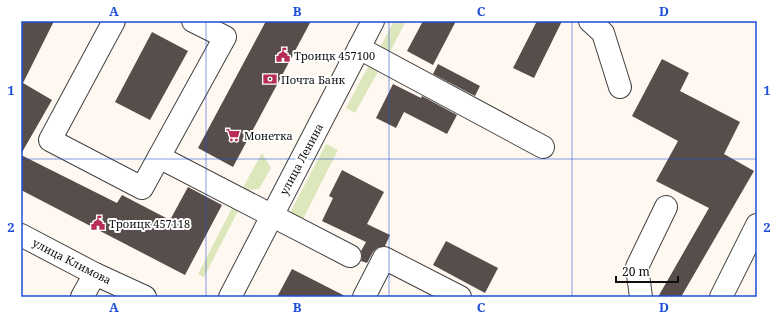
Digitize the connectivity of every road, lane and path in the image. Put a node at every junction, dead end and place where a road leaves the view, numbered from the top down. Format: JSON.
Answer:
{"nodes":[{"id":1,"x":114,"y":21,"type":"edge"},
{"id":2,"x":193,"y":21,"type":"edge"},
{"id":3,"x":373,"y":21,"type":"edge"},
{"id":4,"x":590,"y":21,"type":"edge"},
{"id":5,"x":359,"y":48,"type":"junction"},
{"id":6,"x":620,"y":87,"type":"dead end"},
{"id":7,"x":543,"y":147,"type":"dead end"},
{"id":8,"x":159,"y":157,"type":"junction"},
{"id":9,"x":666,"y":207,"type":"dead end"},
{"id":10,"x":271,"y":215,"type":"junction"},
{"id":11,"x":757,"y":225,"type":"edge"},
{"id":12,"x":21,"y":235,"type":"edge"},
{"id":13,"x":350,"y":256,"type":"dead end"},
{"id":14,"x":95,"y":274,"type":"junction"},
{"id":15,"x":82,"y":297,"type":"edge"},
{"id":16,"x":145,"y":297,"type":"edge"},
{"id":17,"x":230,"y":297,"type":"edge"},
{"id":18,"x":364,"y":297,"type":"edge"},
{"id":19,"x":460,"y":297,"type":"edge"},
{"id":20,"x":641,"y":297,"type":"edge"},
{"id":21,"x":720,"y":297,"type":"edge"}],
"edges":[{"from":1,"to":8,"type":"street"},
{"from":2,"to":8,"type":"street"},
{"from":3,"to":5,"type":"street","name":"улица Ленина"},
{"from":4,"to":6,"type":"street"},
{"from":5,"to":7,"type":"street"},
{"from":5,"to":10,"type":"street","name":"улица Ленина"},
{"from":8,"to":10,"type":"street"},
{"from":9,"to":20,"type":"street"},
{"from":10,"to":13,"type":"street"},
{"from":10,"to":17,"type":"street","name":"улица Ленина"},
{"from":11,"to":21,"type":"street"},
{"from":12,"to":14,"type":"street","name":"улица Климова"},
{"from":14,"to":15,"type":"street"},
{"from":14,"to":16,"type":"street","name":"улица Климова"},
{"from":18,"to":19,"type":"street"}]}
